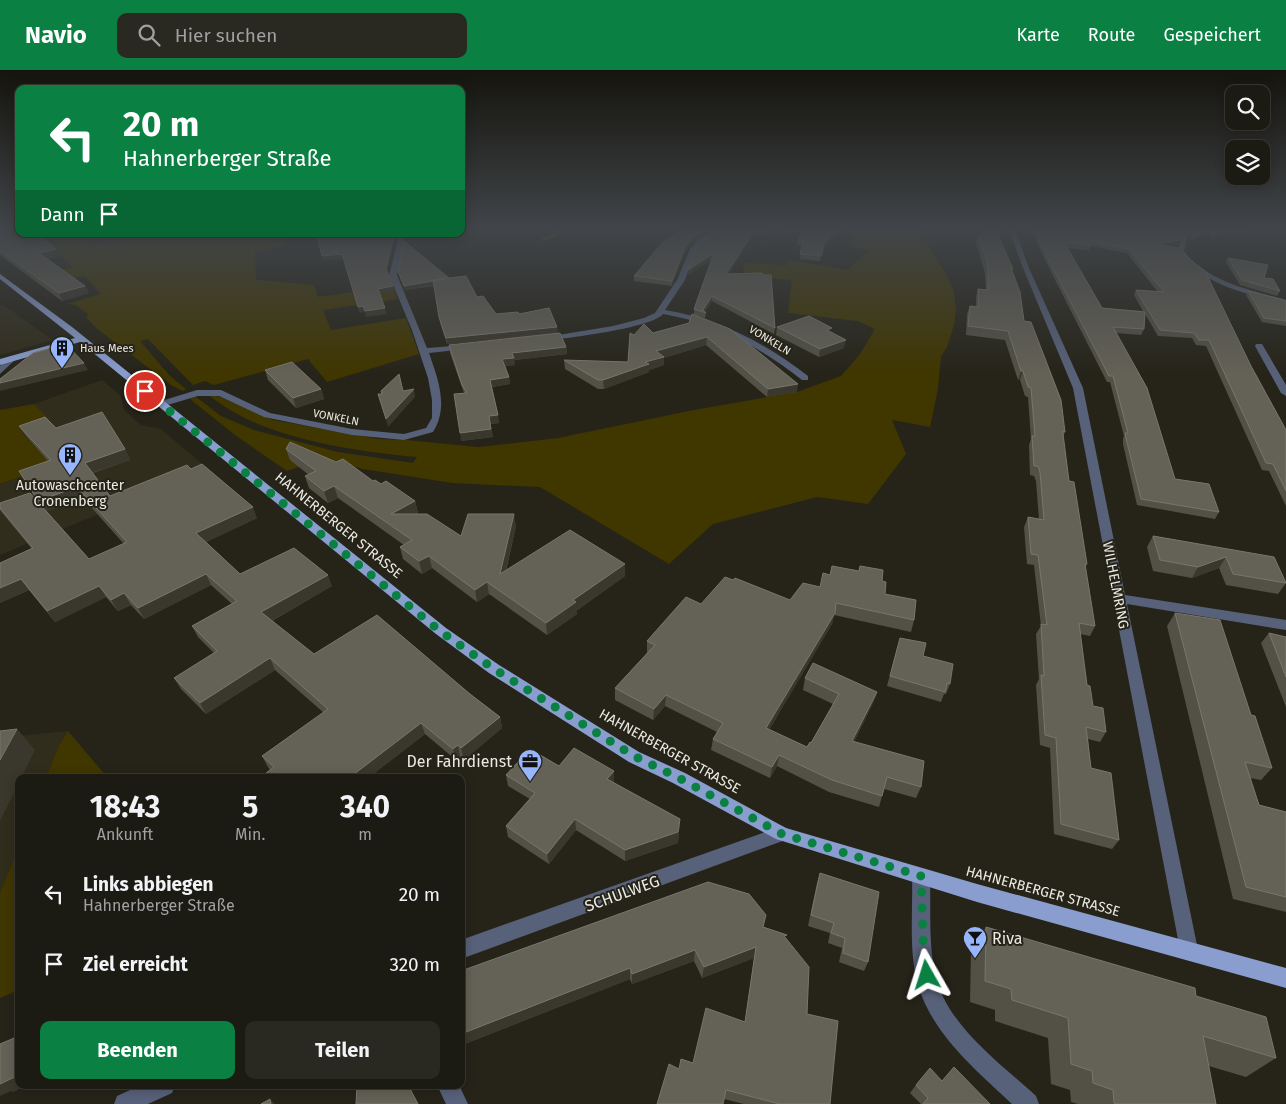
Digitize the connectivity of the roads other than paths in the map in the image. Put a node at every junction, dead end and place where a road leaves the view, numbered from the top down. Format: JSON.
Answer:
{"nodes":[{"id":1,"x":3,"y":278,"type":"edge"},
{"id":2,"x":394,"y":278,"type":"edge"},
{"id":3,"x":682,"y":278,"type":"edge"},
{"id":4,"x":1030,"y":278,"type":"edge"},
{"id":5,"x":1216,"y":278,"type":"edge"},
{"id":6,"x":1286,"y":302,"type":"edge"},
{"id":7,"x":661,"y":311,"type":"junction"},
{"id":8,"x":81,"y":339,"type":"junction"},
{"id":9,"x":542,"y":339,"type":"edge"},
{"id":10,"x":473,"y":346,"type":"edge"},
{"id":11,"x":1259,"y":346,"type":"dead end"},
{"id":12,"x":424,"y":351,"type":"junction"},
{"id":13,"x":13,"y":358,"type":"junction"},
{"id":14,"x":0,"y":362,"type":"edge"},
{"id":15,"x":0,"y":372,"type":"edge"},
{"id":16,"x":805,"y":378,"type":"dead end"},
{"id":17,"x":1286,"y":393,"type":"edge"},
{"id":18,"x":160,"y":404,"type":"junction"},
{"id":19,"x":1119,"y":598,"type":"junction"},
{"id":20,"x":1286,"y":625,"type":"edge"},
{"id":21,"x":782,"y":834,"type":"junction"},
{"id":22,"x":921,"y":876,"type":"junction"},
{"id":23,"x":465,"y":949,"type":"edge"},
{"id":24,"x":1189,"y":950,"type":"junction"},
{"id":25,"x":1286,"y":978,"type":"edge"},
{"id":26,"x":156,"y":1089,"type":"edge"},
{"id":27,"x":450,"y":1089,"type":"edge"},
{"id":28,"x":125,"y":1104,"type":"edge"},
{"id":29,"x":458,"y":1104,"type":"edge"},
{"id":30,"x":1028,"y":1104,"type":"edge"}],
"edges":[{"from":1,"to":8,"type":"main road","name":"HAHNERBERGER STRASSE"},
{"from":2,"to":12,"type":"street","name":"VONKELN"},
{"from":3,"to":7,"type":"street"},
{"from":4,"to":19,"type":"street","name":"WILHELMRING"},
{"from":5,"to":6,"type":"street"},
{"from":7,"to":9,"type":"street"},
{"from":7,"to":16,"type":"street","name":"VONKELN"},
{"from":8,"to":13,"type":"main road"},
{"from":8,"to":18,"type":"main road","name":"HAHNERBERGER STRASSE"},
{"from":10,"to":12,"type":"street"},
{"from":11,"to":17,"type":"street"},
{"from":12,"to":18,"type":"street","name":"VONKELN"},
{"from":13,"to":14,"type":"main road"},
{"from":13,"to":15,"type":"street"},
{"from":18,"to":21,"type":"main road","name":"HAHNERBERGER STRASSE"},
{"from":19,"to":20,"type":"street"},
{"from":19,"to":24,"type":"street","name":"WILHELMRING"},
{"from":21,"to":22,"type":"main road","name":"HAHNERBERGER STRASSE"},
{"from":21,"to":23,"type":"street","name":"SCHULWEG"},
{"from":22,"to":24,"type":"main road","name":"HAHNERBERGER STRASSE"},
{"from":22,"to":30,"type":"street"},
{"from":24,"to":25,"type":"main road","name":"HAHNERBERGER STRASSE"},
{"from":26,"to":28,"type":"street"},
{"from":27,"to":29,"type":"street"}]}
